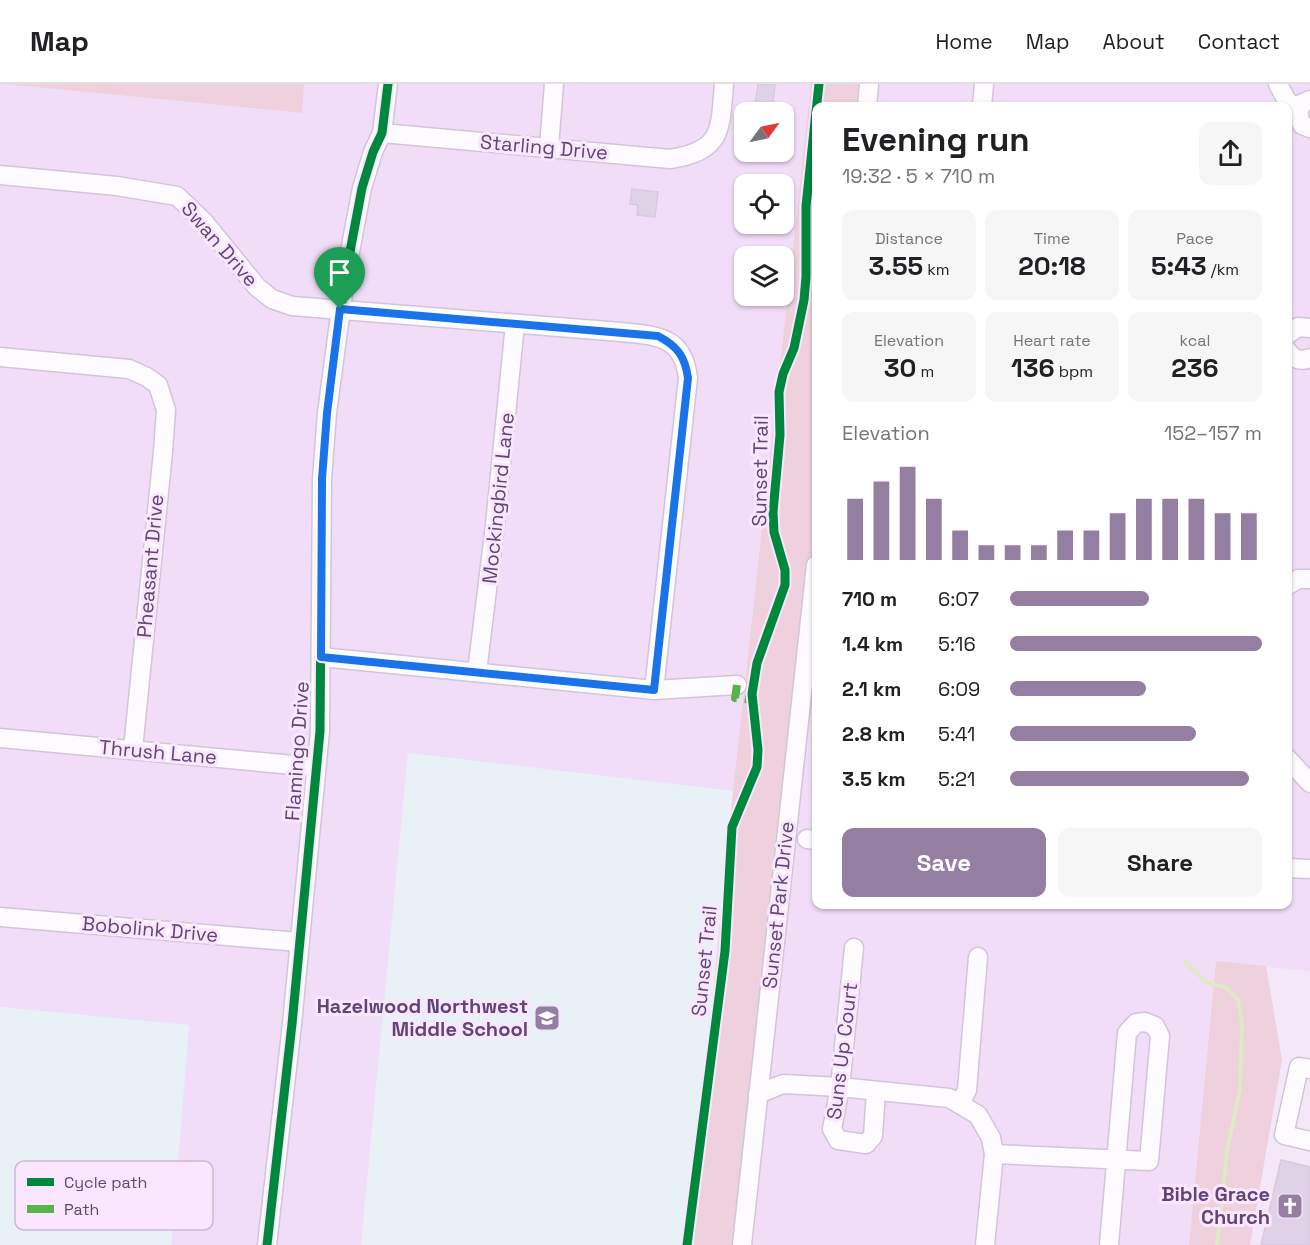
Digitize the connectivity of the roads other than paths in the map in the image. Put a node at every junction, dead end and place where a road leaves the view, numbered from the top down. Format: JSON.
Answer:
{"nodes":[{"id":1,"x":388,"y":84,"type":"edge"},
{"id":2,"x":554,"y":84,"type":"edge"},
{"id":3,"x":724,"y":84,"type":"edge"},
{"id":4,"x":869,"y":84,"type":"edge"},
{"id":5,"x":984,"y":84,"type":"edge"},
{"id":6,"x":1278,"y":84,"type":"edge"},
{"id":7,"x":867,"y":102,"type":"edge"},
{"id":8,"x":982,"y":102,"type":"edge"},
{"id":9,"x":1304,"y":104,"type":"edge"},
{"id":10,"x":1310,"y":128,"type":"edge"},
{"id":11,"x":382,"y":133,"type":"junction"},
{"id":12,"x":549,"y":147,"type":"junction"},
{"id":13,"x":0,"y":175,"type":"edge"},
{"id":14,"x":340,"y":309,"type":"junction"},
{"id":15,"x":515,"y":324,"type":"junction"},
{"id":16,"x":1310,"y":328,"type":"edge"},
{"id":17,"x":1292,"y":331,"type":"edge"},
{"id":18,"x":1292,"y":356,"type":"edge"},
{"id":19,"x":0,"y":357,"type":"edge"},
{"id":20,"x":1310,"y":358,"type":"edge"},
{"id":21,"x":1310,"y":579,"type":"edge"},
{"id":22,"x":1292,"y":583,"type":"edge"},
{"id":23,"x":812,"y":601,"type":"edge"},
{"id":24,"x":321,"y":657,"type":"junction"},
{"id":25,"x":477,"y":672,"type":"junction"},
{"id":26,"x":737,"y":685,"type":"dead end"},
{"id":27,"x":654,"y":690,"type":"junction"},
{"id":28,"x":0,"y":738,"type":"edge"},
{"id":29,"x":133,"y":749,"type":"junction"},
{"id":30,"x":1292,"y":763,"type":"edge"},
{"id":31,"x":315,"y":767,"type":"junction"},
{"id":32,"x":1310,"y":783,"type":"edge"},
{"id":33,"x":1292,"y":868,"type":"edge"},
{"id":34,"x":1310,"y":869,"type":"edge"},
{"id":35,"x":0,"y":917,"type":"edge"},
{"id":36,"x":299,"y":942,"type":"junction"},
{"id":37,"x":854,"y":948,"type":"dead end"},
{"id":38,"x":978,"y":957,"type":"dead end"},
{"id":39,"x":1310,"y":1069,"type":"edge"},
{"id":40,"x":840,"y":1087,"type":"junction"},
{"id":41,"x":876,"y":1091,"type":"junction"},
{"id":42,"x":758,"y":1094,"type":"junction"},
{"id":43,"x":960,"y":1104,"type":"junction"},
{"id":44,"x":1310,"y":1142,"type":"edge"},
{"id":45,"x":994,"y":1154,"type":"junction"},
{"id":46,"x":1117,"y":1160,"type":"junction"},
{"id":47,"x":267,"y":1245,"type":"edge"},
{"id":48,"x":742,"y":1245,"type":"edge"},
{"id":49,"x":986,"y":1245,"type":"edge"},
{"id":50,"x":1109,"y":1245,"type":"edge"}],
"edges":[{"from":1,"to":11,"type":"street","name":"Flamingo Drive"},
{"from":2,"to":12,"type":"street"},
{"from":3,"to":12,"type":"street","name":"Starling Drive"},
{"from":4,"to":7,"type":"street"},
{"from":5,"to":8,"type":"street"},
{"from":6,"to":9,"type":"street"},
{"from":9,"to":10,"type":"street"},
{"from":11,"to":12,"type":"street","name":"Starling Drive"},
{"from":11,"to":14,"type":"street","name":"Flamingo Drive"},
{"from":13,"to":14,"type":"street","name":"Swan Drive"},
{"from":14,"to":15,"type":"street","name":"Swan Drive"},
{"from":14,"to":24,"type":"street","name":"Flamingo Drive"},
{"from":15,"to":25,"type":"street","name":"Mockingbird Lane"},
{"from":15,"to":27,"type":"street","name":"Swan Drive"},
{"from":16,"to":17,"type":"street"},
{"from":18,"to":20,"type":"street"},
{"from":19,"to":29,"type":"street","name":"Pheasant Drive"},
{"from":21,"to":22,"type":"street"},
{"from":23,"to":42,"type":"street","name":"Sunset Park Drive"},
{"from":24,"to":25,"type":"street"},
{"from":24,"to":31,"type":"street","name":"Flamingo Drive"},
{"from":25,"to":27,"type":"street"},
{"from":26,"to":27,"type":"street"},
{"from":28,"to":29,"type":"street","name":"Thrush Lane"},
{"from":29,"to":31,"type":"street","name":"Thrush Lane"},
{"from":30,"to":32,"type":"street"},
{"from":31,"to":36,"type":"street","name":"Flamingo Drive"},
{"from":33,"to":34,"type":"street"},
{"from":35,"to":36,"type":"street","name":"Bobolink Drive"},
{"from":36,"to":47,"type":"street","name":"Flamingo Drive"},
{"from":37,"to":40,"type":"street","name":"Suns Up Court"},
{"from":38,"to":43,"type":"street"},
{"from":39,"to":44,"type":"street"},
{"from":40,"to":41,"type":"street"},
{"from":40,"to":41,"type":"street","name":"Suns Up Court"},
{"from":40,"to":42,"type":"street"},
{"from":41,"to":43,"type":"street"},
{"from":42,"to":48,"type":"street","name":"Sunset Park Drive"},
{"from":43,"to":45,"type":"street"},
{"from":45,"to":46,"type":"street"},
{"from":45,"to":49,"type":"street"},
{"from":46,"to":46,"type":"street"},
{"from":46,"to":50,"type":"street"}]}
